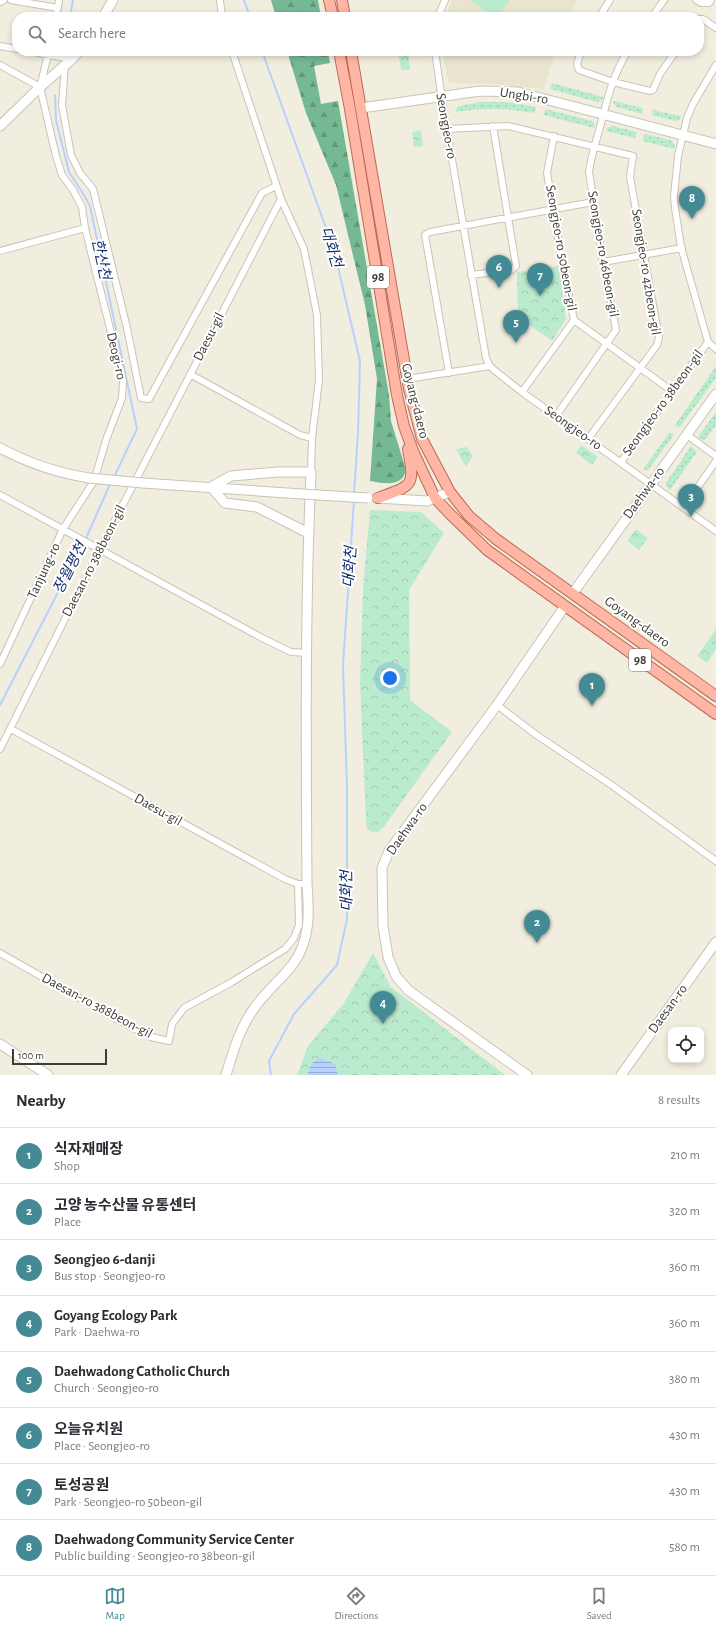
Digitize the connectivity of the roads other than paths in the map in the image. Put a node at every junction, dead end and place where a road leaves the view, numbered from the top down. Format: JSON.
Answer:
{"nodes":[{"id":1,"x":4,"y":0,"type":"edge"},
{"id":2,"x":11,"y":0,"type":"edge"},
{"id":3,"x":59,"y":0,"type":"edge"},
{"id":4,"x":113,"y":0,"type":"edge"},
{"id":5,"x":220,"y":0,"type":"edge"},
{"id":6,"x":329,"y":0,"type":"edge"},
{"id":7,"x":342,"y":0,"type":"edge"},
{"id":8,"x":446,"y":0,"type":"edge"},
{"id":9,"x":610,"y":0,"type":"edge"},
{"id":10,"x":696,"y":0,"type":"edge"},
{"id":11,"x":661,"y":1,"type":"edge"},
{"id":12,"x":710,"y":1,"type":"edge"},
{"id":13,"x":0,"y":2,"type":"edge"},
{"id":14,"x":58,"y":8,"type":"junction"},
{"id":15,"x":57,"y":12,"type":"edge"},
{"id":16,"x":106,"y":12,"type":"edge"},
{"id":17,"x":221,"y":12,"type":"edge"},
{"id":18,"x":332,"y":12,"type":"edge"},
{"id":19,"x":344,"y":12,"type":"edge"},
{"id":20,"x":440,"y":12,"type":"edge"},
{"id":21,"x":602,"y":12,"type":"edge"},
{"id":22,"x":655,"y":12,"type":"edge"},
{"id":23,"x":704,"y":20,"type":"edge"},
{"id":24,"x":716,"y":28,"type":"edge"},
{"id":25,"x":0,"y":46,"type":"edge"},
{"id":26,"x":12,"y":49,"type":"edge"},
{"id":27,"x":47,"y":56,"type":"edge"},
{"id":28,"x":55,"y":56,"type":"edge"},
{"id":29,"x":74,"y":56,"type":"edge"},
{"id":30,"x":234,"y":56,"type":"edge"},
{"id":31,"x":340,"y":56,"type":"edge"},
{"id":32,"x":352,"y":56,"type":"edge"},
{"id":33,"x":436,"y":56,"type":"edge"},
{"id":34,"x":579,"y":56,"type":"edge"},
{"id":35,"x":625,"y":56,"type":"edge"},
{"id":36,"x":673,"y":56,"type":"edge"},
{"id":37,"x":68,"y":62,"type":"junction"},
{"id":38,"x":0,"y":65,"type":"edge"},
{"id":39,"x":716,"y":65,"type":"edge"},
{"id":40,"x":613,"y":82,"type":"junction"},
{"id":41,"x":40,"y":87,"type":"junction"},
{"id":42,"x":441,"y":96,"type":"junction"},
{"id":43,"x":361,"y":108,"type":"junction"},
{"id":44,"x":603,"y":114,"type":"junction"},
{"id":45,"x":0,"y":126,"type":"edge"},
{"id":46,"x":493,"y":126,"type":"junction"},
{"id":47,"x":446,"y":129,"type":"junction"},
{"id":48,"x":683,"y":134,"type":"junction"},
{"id":49,"x":554,"y":136,"type":"junction"},
{"id":50,"x":716,"y":144,"type":"edge"},
{"id":51,"x":595,"y":146,"type":"junction"},
{"id":52,"x":276,"y":186,"type":"junction"},
{"id":53,"x":281,"y":199,"type":"junction"},
{"id":54,"x":593,"y":202,"type":"junction"},
{"id":55,"x":553,"y":210,"type":"junction"},
{"id":56,"x":509,"y":217,"type":"junction"},
{"id":57,"x":464,"y":225,"type":"junction"},
{"id":58,"x":85,"y":228,"type":"junction"},
{"id":59,"x":682,"y":248,"type":"junction"},
{"id":60,"x":0,"y":251,"type":"edge"},
{"id":61,"x":644,"y":255,"type":"junction"},
{"id":62,"x":603,"y":262,"type":"junction"},
{"id":63,"x":471,"y":275,"type":"junction"},
{"id":64,"x":574,"y":320,"type":"junction"},
{"id":65,"x":708,"y":342,"type":"junction"},
{"id":66,"x":606,"y":344,"type":"junction"},
{"id":67,"x":716,"y":349,"type":"edge"},
{"id":68,"x":490,"y":366,"type":"junction"},
{"id":69,"x":639,"y":368,"type":"junction"},
{"id":70,"x":449,"y":373,"type":"junction"},
{"id":71,"x":190,"y":374,"type":"junction"},
{"id":72,"x":407,"y":379,"type":"junction"},
{"id":73,"x":672,"y":391,"type":"junction"},
{"id":74,"x":522,"y":392,"type":"junction"},
{"id":75,"x":716,"y":394,"type":"edge"},
{"id":76,"x":556,"y":416,"type":"junction"},
{"id":77,"x":404,"y":426,"type":"junction"},
{"id":78,"x":687,"y":435,"type":"junction"},
{"id":79,"x":312,"y":438,"type":"junction"},
{"id":80,"x":588,"y":439,"type":"junction"},
{"id":81,"x":0,"y":448,"type":"edge"},
{"id":82,"x":716,"y":456,"type":"edge"},
{"id":83,"x":716,"y":461,"type":"edge"},
{"id":84,"x":621,"y":462,"type":"junction"},
{"id":85,"x":311,"y":472,"type":"junction"},
{"id":86,"x":92,"y":479,"type":"junction"},
{"id":87,"x":650,"y":484,"type":"junction"},
{"id":88,"x":211,"y":487,"type":"junction"},
{"id":89,"x":450,"y":492,"type":"junction"},
{"id":90,"x":0,"y":495,"type":"edge"},
{"id":91,"x":373,"y":498,"type":"junction"},
{"id":92,"x":436,"y":498,"type":"junction"},
{"id":93,"x":684,"y":507,"type":"junction"},
{"id":94,"x":63,"y":530,"type":"junction"},
{"id":95,"x":716,"y":531,"type":"edge"},
{"id":96,"x":308,"y":533,"type":"junction"},
{"id":97,"x":97,"y":548,"type":"junction"},
{"id":98,"x":573,"y":593,"type":"junction"},
{"id":99,"x":565,"y":606,"type":"junction"},
{"id":100,"x":307,"y":653,"type":"junction"},
{"id":101,"x":0,"y":664,"type":"edge"},
{"id":102,"x":716,"y":696,"type":"edge"},
{"id":103,"x":497,"y":704,"type":"junction"},
{"id":104,"x":716,"y":714,"type":"edge"},
{"id":105,"x":10,"y":729,"type":"junction"},
{"id":106,"x":0,"y":749,"type":"edge"},
{"id":107,"x":716,"y":861,"type":"edge"},
{"id":108,"x":302,"y":884,"type":"junction"},
{"id":109,"x":716,"y":942,"type":"edge"},
{"id":110,"x":0,"y":953,"type":"edge"},
{"id":111,"x":0,"y":1044,"type":"edge"},
{"id":112,"x":48,"y":1075,"type":"edge"},
{"id":113,"x":226,"y":1075,"type":"edge"},
{"id":114,"x":527,"y":1075,"type":"edge"},
{"id":115,"x":621,"y":1075,"type":"edge"}],
"edges":[{"from":1,"to":13,"type":"street"},
{"from":2,"to":14,"type":"street"},
{"from":3,"to":14,"type":"street"},
{"from":4,"to":16,"type":"street"},
{"from":5,"to":17,"type":"street"},
{"from":6,"to":18,"type":"main road"},
{"from":7,"to":19,"type":"main road"},
{"from":8,"to":20,"type":"street"},
{"from":9,"to":21,"type":"street"},
{"from":10,"to":12,"type":"street"},
{"from":11,"to":22,"type":"street"},
{"from":14,"to":15,"type":"street"},
{"from":23,"to":24,"type":"street"},
{"from":25,"to":26,"type":"street"},
{"from":27,"to":41,"type":"street","name":"Deogi-ro"},
{"from":28,"to":37,"type":"street"},
{"from":29,"to":37,"type":"street"},
{"from":30,"to":52,"type":"street"},
{"from":31,"to":77,"type":"main road","name":"Goyang-daero","number":"98"},
{"from":32,"to":43,"type":"main road","name":"Goyang-daero","number":"98"},
{"from":33,"to":42,"type":"street","name":"Seongjeo-ro"},
{"from":34,"to":40,"type":"street"},
{"from":35,"to":40,"type":"street","name":"Seongjeo-ro 46beon-gil"},
{"from":36,"to":40,"type":"street"},
{"from":37,"to":41,"type":"street"},
{"from":37,"to":52,"type":"street"},
{"from":38,"to":41,"type":"street"},
{"from":39,"to":48,"type":"street"},
{"from":40,"to":44,"type":"street","name":"Seongjeo-ro 46beon-gil"},
{"from":41,"to":45,"type":"street"},
{"from":41,"to":58,"type":"street","name":"Deogi-ro"},
{"from":42,"to":43,"type":"street","name":"Ungbi-ro"},
{"from":42,"to":44,"type":"street","name":"Ungbi-ro"},
{"from":42,"to":47,"type":"street","name":"Seongjeo-ro"},
{"from":43,"to":72,"type":"main road","name":"Goyang-daero","number":"98"},
{"from":44,"to":48,"type":"street","name":"Ungbi-ro"},
{"from":44,"to":51,"type":"street","name":"Seongjeo-ro 46beon-gil"},
{"from":46,"to":47,"type":"street"},
{"from":46,"to":49,"type":"street"},
{"from":46,"to":56,"type":"street"},
{"from":47,"to":57,"type":"street","name":"Seongjeo-ro"},
{"from":48,"to":50,"type":"street","name":"Ungbi-ro"},
{"from":48,"to":59,"type":"street","name":"Seongjeo-ro 38beon-gil"},
{"from":49,"to":51,"type":"street"},
{"from":49,"to":55,"type":"street","name":"Seongjeo-ro 50beon-gil"},
{"from":51,"to":54,"type":"street","name":"Seongjeo-ro 46beon-gil"},
{"from":51,"to":61,"type":"street","name":"Seongjeo-ro 42beon-gil"},
{"from":52,"to":53,"type":"street"},
{"from":53,"to":71,"type":"street","name":"Daesu-gil"},
{"from":53,"to":79,"type":"street"},
{"from":54,"to":55,"type":"street"},
{"from":54,"to":62,"type":"street","name":"Seongjeo-ro 46beon-gil"},
{"from":55,"to":56,"type":"street"},
{"from":55,"to":64,"type":"street","name":"Seongjeo-ro 50beon-gil"},
{"from":56,"to":57,"type":"street"},
{"from":56,"to":63,"type":"street"},
{"from":57,"to":63,"type":"street","name":"Seongjeo-ro"},
{"from":57,"to":70,"type":"street"},
{"from":58,"to":60,"type":"street"},
{"from":58,"to":86,"type":"street","name":"Deogi-ro"},
{"from":59,"to":61,"type":"street"},
{"from":59,"to":65,"type":"street","name":"Seongjeo-ro 38beon-gil"},
{"from":61,"to":62,"type":"street"},
{"from":61,"to":69,"type":"street","name":"Seongjeo-ro 42beon-gil"},
{"from":62,"to":66,"type":"street","name":"Seongjeo-ro 46beon-gil"},
{"from":63,"to":68,"type":"street","name":"Seongjeo-ro"},
{"from":64,"to":66,"type":"street"},
{"from":64,"to":74,"type":"street","name":"Seongjeo-ro 50beon-gil"},
{"from":65,"to":67,"type":"street"},
{"from":65,"to":73,"type":"street","name":"Seongjeo-ro 38beon-gil"},
{"from":66,"to":69,"type":"street"},
{"from":66,"to":76,"type":"street","name":"Seongjeo-ro 46beon-gil"},
{"from":68,"to":70,"type":"street"},
{"from":68,"to":74,"type":"street","name":"Seongjeo-ro"},
{"from":69,"to":73,"type":"street"},
{"from":69,"to":80,"type":"street","name":"Seongjeo-ro 42beon-gil"},
{"from":70,"to":72,"type":"street"},
{"from":71,"to":79,"type":"street","name":"Daesu-gil"},
{"from":71,"to":97,"type":"street","name":"Daesan-ro 388beon-gil"},
{"from":72,"to":89,"type":"main road","name":"Goyang-daero","number":"98"},
{"from":73,"to":84,"type":"street","name":"Seongjeo-ro 38beon-gil"},
{"from":74,"to":76,"type":"street","name":"Seongjeo-ro"},
{"from":75,"to":78,"type":"street","name":"Daehwa-ro"},
{"from":76,"to":80,"type":"street","name":"Seongjeo-ro"},
{"from":77,"to":91,"type":"main road"},
{"from":77,"to":92,"type":"main road","name":"Goyang-daero","number":"98"},
{"from":78,"to":82,"type":"street"},
{"from":78,"to":87,"type":"street","name":"Daehwa-ro"},
{"from":79,"to":85,"type":"street"},
{"from":80,"to":84,"type":"street","name":"Seongjeo-ro"},
{"from":81,"to":86,"type":"street"},
{"from":83,"to":93,"type":"street"},
{"from":84,"to":87,"type":"street","name":"Seongjeo-ro"},
{"from":85,"to":88,"type":"street"},
{"from":85,"to":96,"type":"street"},
{"from":86,"to":88,"type":"street","bridge":true},
{"from":86,"to":94,"type":"street","name":"Tanjung-ro"},
{"from":87,"to":93,"type":"street","name":"Seongjeo-ro"},
{"from":87,"to":98,"type":"street","name":"Daehwa-ro"},
{"from":88,"to":91,"type":"street","bridge":true},
{"from":88,"to":96,"type":"street"},
{"from":89,"to":92,"type":"street"},
{"from":89,"to":98,"type":"main road","name":"Goyang-daero","number":"98"},
{"from":90,"to":94,"type":"street"},
{"from":91,"to":92,"type":"street"},
{"from":92,"to":99,"type":"main road","name":"Goyang-daero","number":"98"},
{"from":93,"to":95,"type":"street","name":"Seongjeo-ro"},
{"from":94,"to":97,"type":"street"},
{"from":94,"to":101,"type":"street","name":"Tanjung-ro"},
{"from":96,"to":100,"type":"street"},
{"from":97,"to":100,"type":"street"},
{"from":97,"to":105,"type":"street","name":"Daesan-ro 388beon-gil"},
{"from":98,"to":102,"type":"main road","name":"Goyang-daero","number":"98"},
{"from":99,"to":103,"type":"street","name":"Daehwa-ro"},
{"from":99,"to":104,"type":"main road","name":"Goyang-daero","number":"98"},
{"from":100,"to":108,"type":"street"},
{"from":103,"to":107,"type":"street"},
{"from":103,"to":114,"type":"street","name":"Daehwa-ro"},
{"from":105,"to":106,"type":"street","name":"Daesan-ro 388beon-gil"},
{"from":105,"to":108,"type":"street","name":"Daesu-gil"},
{"from":108,"to":110,"type":"street","name":"Daesan-ro 388beon-gil"},
{"from":108,"to":113,"type":"street"},
{"from":109,"to":115,"type":"street","name":"Daesan-ro"},
{"from":111,"to":112,"type":"street"}]}
